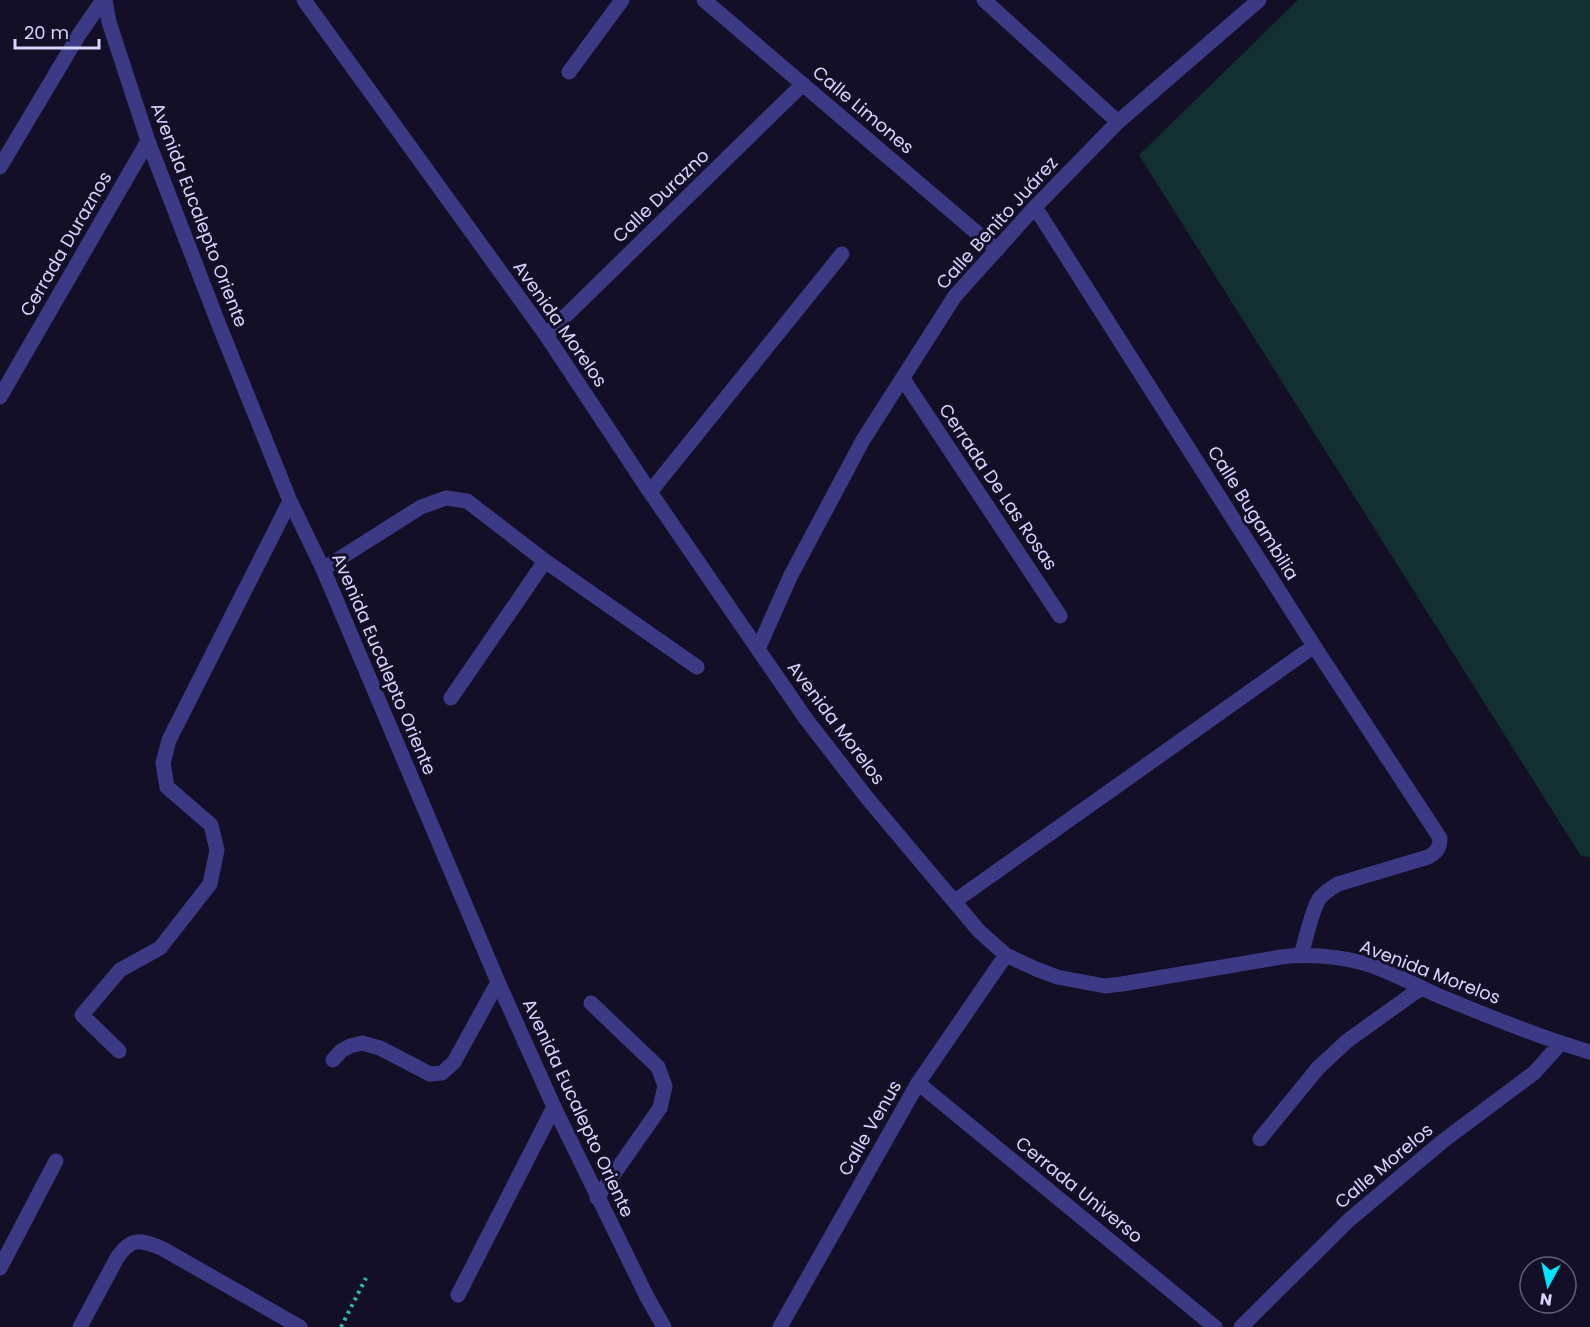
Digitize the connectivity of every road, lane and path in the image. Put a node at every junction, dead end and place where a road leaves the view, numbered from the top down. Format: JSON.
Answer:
{"nodes":[{"id":1,"x":104,"y":0,"type":"edge"},
{"id":2,"x":304,"y":0,"type":"edge"},
{"id":3,"x":622,"y":0,"type":"edge"},
{"id":4,"x":704,"y":0,"type":"edge"},
{"id":5,"x":984,"y":0,"type":"edge"},
{"id":6,"x":1259,"y":0,"type":"edge"},
{"id":7,"x":569,"y":72,"type":"dead end"},
{"id":8,"x":803,"y":84,"type":"junction"},
{"id":9,"x":1118,"y":122,"type":"junction"},
{"id":10,"x":148,"y":141,"type":"junction"},
{"id":11,"x":0,"y":167,"type":"edge"},
{"id":12,"x":1035,"y":207,"type":"junction"},
{"id":13,"x":997,"y":250,"type":"junction"},
{"id":14,"x":842,"y":254,"type":"dead end"},
{"id":15,"x":546,"y":335,"type":"junction"},
{"id":16,"x":903,"y":379,"type":"junction"},
{"id":17,"x":0,"y":397,"type":"edge"},
{"id":18,"x":650,"y":492,"type":"junction"},
{"id":19,"x":290,"y":501,"type":"junction"},
{"id":20,"x":545,"y":561,"type":"junction"},
{"id":21,"x":323,"y":569,"type":"junction"},
{"id":22,"x":1060,"y":616,"type":"dead end"},
{"id":23,"x":1314,"y":646,"type":"junction"},
{"id":24,"x":758,"y":649,"type":"junction"},
{"id":25,"x":697,"y":667,"type":"dead end"},
{"id":26,"x":451,"y":698,"type":"dead end"},
{"id":27,"x":955,"y":901,"type":"junction"},
{"id":28,"x":1006,"y":955,"type":"junction"},
{"id":29,"x":1301,"y":955,"type":"junction"},
{"id":30,"x":498,"y":982,"type":"junction"},
{"id":31,"x":1421,"y":988,"type":"junction"},
{"id":32,"x":591,"y":1003,"type":"dead end"},
{"id":33,"x":1561,"y":1043,"type":"junction"},
{"id":34,"x":119,"y":1051,"type":"dead end"},
{"id":35,"x":1590,"y":1052,"type":"edge"},
{"id":36,"x":333,"y":1060,"type":"dead end"},
{"id":37,"x":918,"y":1083,"type":"junction"},
{"id":38,"x":554,"y":1107,"type":"junction"},
{"id":39,"x":1260,"y":1139,"type":"dead end"},
{"id":40,"x":56,"y":1161,"type":"dead end"},
{"id":41,"x":597,"y":1198,"type":"junction"},
{"id":42,"x":0,"y":1268,"type":"edge"},
{"id":43,"x":366,"y":1278,"type":"dead end"},
{"id":44,"x":458,"y":1296,"type":"dead end"},
{"id":45,"x":80,"y":1327,"type":"edge"},
{"id":46,"x":300,"y":1327,"type":"edge"},
{"id":47,"x":341,"y":1327,"type":"edge"},
{"id":48,"x":664,"y":1327,"type":"edge"},
{"id":49,"x":780,"y":1327,"type":"edge"},
{"id":50,"x":1215,"y":1327,"type":"edge"},
{"id":51,"x":1241,"y":1327,"type":"edge"}],
"edges":[{"from":1,"to":10,"type":"street","name":"Avenida Eucalepto Oriente"},
{"from":1,"to":11,"type":"street"},
{"from":2,"to":15,"type":"street","name":"Avenida Morelos"},
{"from":3,"to":7,"type":"street"},
{"from":4,"to":8,"type":"street","name":"Calle Limones"},
{"from":5,"to":9,"type":"street"},
{"from":6,"to":9,"type":"street","name":"Calle Benito Juárez"},
{"from":8,"to":13,"type":"street","name":"Calle Limones"},
{"from":8,"to":15,"type":"street","name":"Calle Durazno"},
{"from":9,"to":12,"type":"street","name":"Calle Benito Juárez"},
{"from":10,"to":17,"type":"street","name":"Cerrada Duraznos"},
{"from":10,"to":19,"type":"street","name":"Avenida Eucalepto Oriente"},
{"from":12,"to":13,"type":"street","name":"Calle Benito Juárez"},
{"from":12,"to":23,"type":"street","name":"Calle Bugambilia"},
{"from":13,"to":16,"type":"street","name":"Calle Benito Juárez"},
{"from":14,"to":18,"type":"street"},
{"from":15,"to":18,"type":"street","name":"Avenida Morelos"},
{"from":16,"to":22,"type":"street","name":"Cerrada De Las Rosas"},
{"from":16,"to":24,"type":"street","name":"Calle Benito Juárez"},
{"from":18,"to":24,"type":"street","name":"Avenida Morelos"},
{"from":19,"to":21,"type":"street","name":"Avenida Eucalepto Oriente"},
{"from":19,"to":34,"type":"street"},
{"from":20,"to":21,"type":"street"},
{"from":20,"to":25,"type":"street"},
{"from":20,"to":26,"type":"street"},
{"from":21,"to":30,"type":"street","name":"Avenida Eucalepto Oriente"},
{"from":23,"to":27,"type":"street"},
{"from":23,"to":29,"type":"street","name":"Calle Bugambilia"},
{"from":24,"to":27,"type":"street","name":"Avenida Morelos"},
{"from":27,"to":28,"type":"street","name":"Avenida Morelos"},
{"from":28,"to":29,"type":"street","name":"Avenida Morelos"},
{"from":28,"to":37,"type":"street","name":"Calle Venus"},
{"from":29,"to":31,"type":"street","name":"Avenida Morelos"},
{"from":30,"to":36,"type":"street"},
{"from":30,"to":38,"type":"street","name":"Avenida Eucalepto Oriente"},
{"from":31,"to":33,"type":"street","name":"Avenida Morelos"},
{"from":31,"to":39,"type":"street"},
{"from":32,"to":41,"type":"street"},
{"from":33,"to":35,"type":"street","name":"Avenida Morelos"},
{"from":33,"to":51,"type":"street","name":"Calle Morelos"},
{"from":37,"to":49,"type":"street","name":"Calle Venus"},
{"from":37,"to":50,"type":"street","name":"Cerrada Universo"},
{"from":38,"to":41,"type":"street","name":"Avenida Eucalepto Oriente"},
{"from":38,"to":44,"type":"street"},
{"from":40,"to":42,"type":"street"},
{"from":41,"to":48,"type":"street","name":"Avenida Eucalepto Oriente"},
{"from":43,"to":47,"type":"path"},
{"from":45,"to":46,"type":"street"}]}
